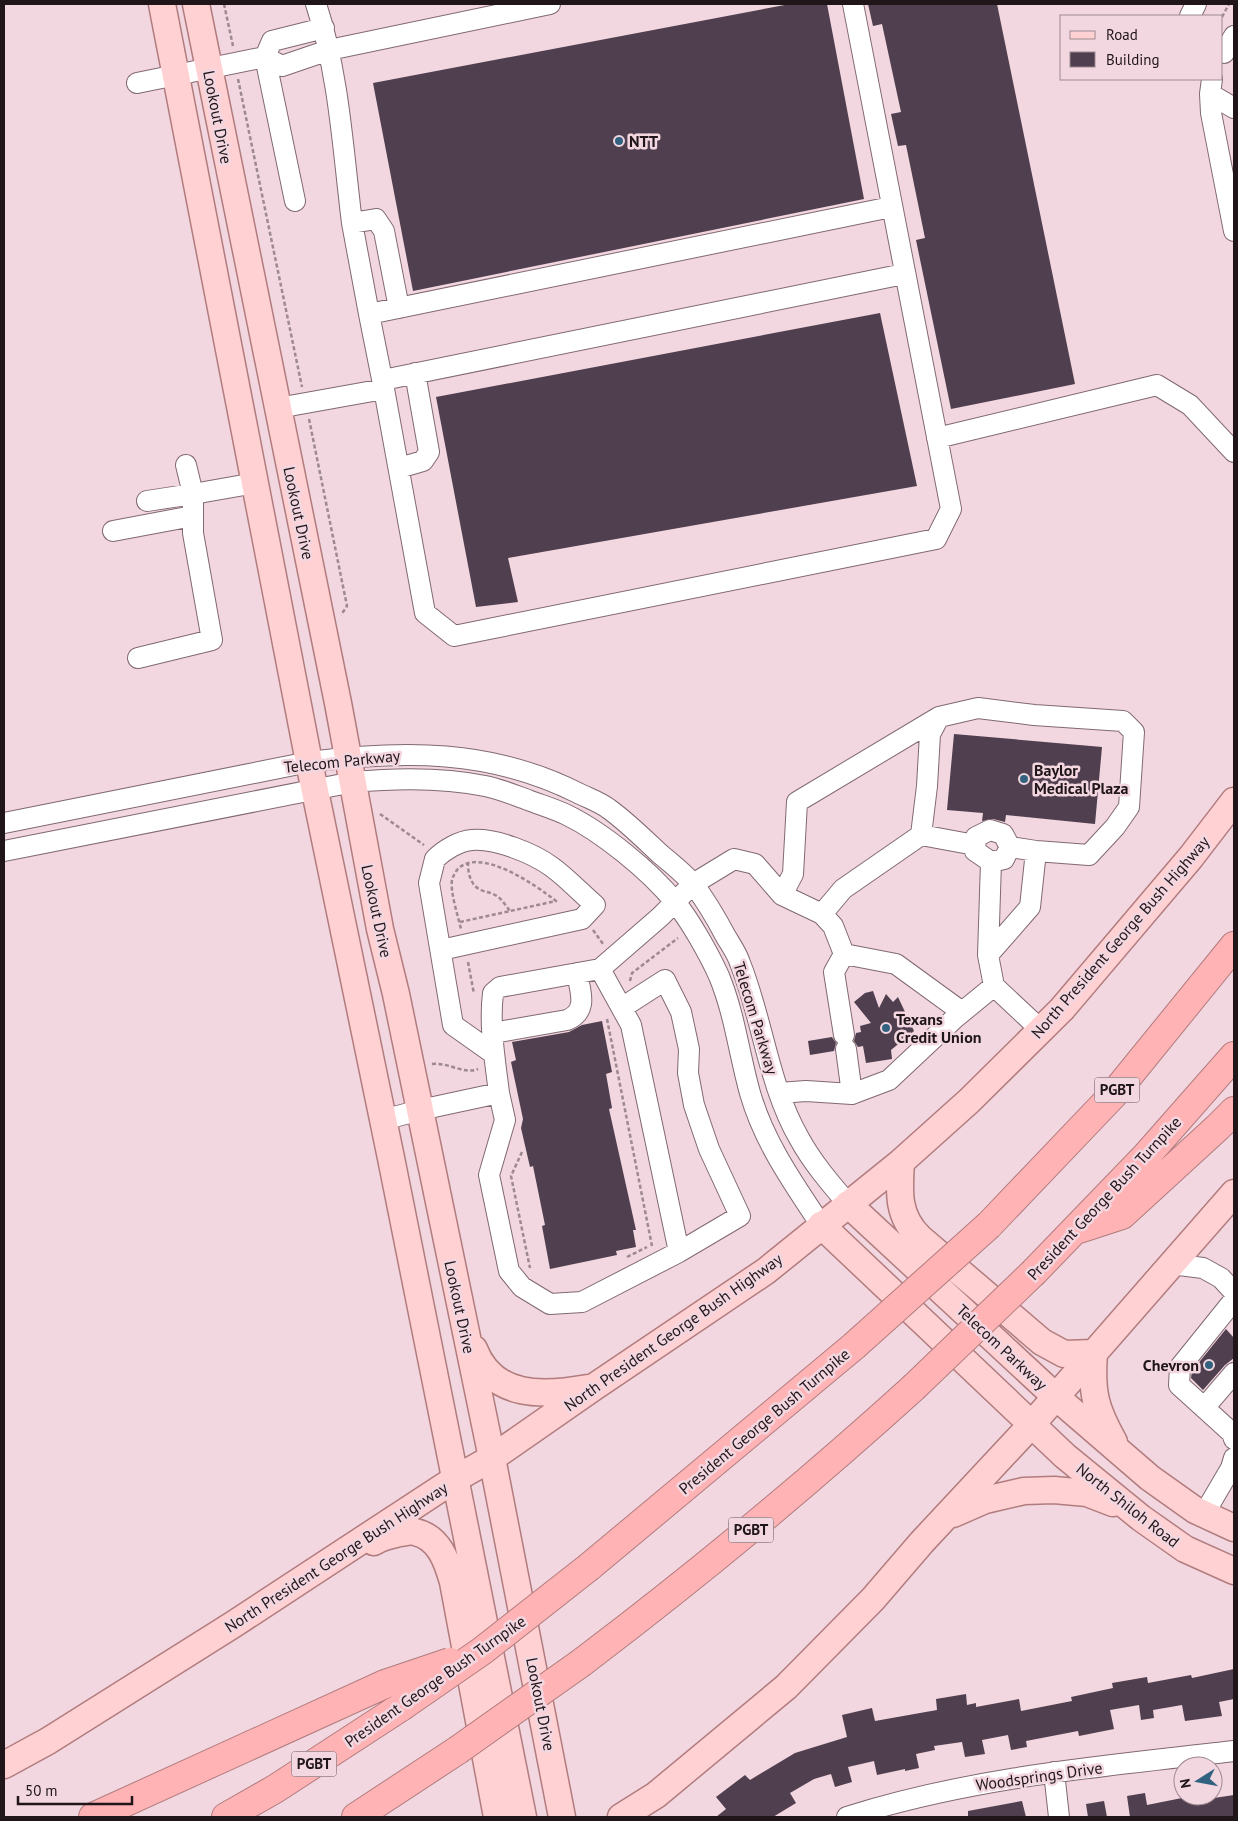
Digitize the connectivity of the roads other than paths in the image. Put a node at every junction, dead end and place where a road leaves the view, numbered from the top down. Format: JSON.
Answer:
{"nodes":[{"id":1,"x":162,"y":4,"type":"edge"},
{"id":2,"x":196,"y":4,"type":"edge"},
{"id":3,"x":316,"y":4,"type":"edge"},
{"id":4,"x":550,"y":4,"type":"edge"},
{"id":5,"x":853,"y":4,"type":"edge"},
{"id":6,"x":324,"y":28,"type":"junction"},
{"id":7,"x":329,"y":50,"type":"junction"},
{"id":8,"x":265,"y":57,"type":"junction"},
{"id":9,"x":208,"y":68,"type":"junction"},
{"id":10,"x":176,"y":74,"type":"junction"},
{"id":11,"x":137,"y":82,"type":"dead end"},
{"id":12,"x":1211,"y":86,"type":"edge"},
{"id":13,"x":1234,"y":108,"type":"edge"},
{"id":14,"x":1231,"y":194,"type":"edge"},
{"id":15,"x":294,"y":201,"type":"dead end"},
{"id":16,"x":891,"y":206,"type":"junction"},
{"id":17,"x":352,"y":223,"type":"junction"},
{"id":18,"x":1234,"y":231,"type":"edge"},
{"id":19,"x":904,"y":274,"type":"junction"},
{"id":20,"x":399,"y":308,"type":"junction"},
{"id":21,"x":368,"y":314,"type":"junction"},
{"id":22,"x":415,"y":373,"type":"junction"},
{"id":23,"x":383,"y":384,"type":"junction"},
{"id":24,"x":278,"y":408,"type":"junction"},
{"id":25,"x":937,"y":438,"type":"junction"},
{"id":26,"x":1234,"y":452,"type":"edge"},
{"id":27,"x":186,"y":465,"type":"dead end"},
{"id":28,"x":399,"y":468,"type":"junction"},
{"id":29,"x":255,"y":483,"type":"junction"},
{"id":30,"x":193,"y":494,"type":"junction"},
{"id":31,"x":147,"y":501,"type":"dead end"},
{"id":32,"x":193,"y":516,"type":"junction"},
{"id":33,"x":113,"y":530,"type":"dead end"},
{"id":34,"x":311,"y":572,"type":"junction"},
{"id":35,"x":138,"y":658,"type":"dead end"},
{"id":36,"x":940,"y":717,"type":"junction"},
{"id":37,"x":349,"y":757,"type":"junction"},
{"id":38,"x":309,"y":762,"type":"junction"},
{"id":39,"x":354,"y":782,"type":"junction"},
{"id":40,"x":315,"y":790,"type":"junction"},
{"id":41,"x":1234,"y":802,"type":"edge"},
{"id":42,"x":4,"y":823,"type":"edge"},
{"id":43,"x":921,"y":835,"type":"junction"},
{"id":44,"x":975,"y":845,"type":"junction"},
{"id":45,"x":1010,"y":847,"type":"junction"},
{"id":46,"x":4,"y":851,"type":"edge"},
{"id":47,"x":1036,"y":851,"type":"junction"},
{"id":48,"x":991,"y":862,"type":"junction"},
{"id":49,"x":693,"y":884,"type":"junction"},
{"id":50,"x":782,"y":895,"type":"junction"},
{"id":51,"x":675,"y":901,"type":"junction"},
{"id":52,"x":822,"y":914,"type":"junction"},
{"id":53,"x":1234,"y":946,"type":"edge"},
{"id":54,"x":441,"y":950,"type":"junction"},
{"id":55,"x":844,"y":954,"type":"junction"},
{"id":56,"x":988,"y":955,"type":"junction"},
{"id":57,"x":600,"y":969,"type":"junction"},
{"id":58,"x":577,"y":973,"type":"junction"},
{"id":59,"x":994,"y":986,"type":"junction"},
{"id":60,"x":623,"y":1007,"type":"junction"},
{"id":61,"x":962,"y":1012,"type":"junction"},
{"id":62,"x":1041,"y":1030,"type":"junction"},
{"id":63,"x":493,"y":1033,"type":"junction"},
{"id":64,"x":1234,"y":1056,"type":"edge"},
{"id":65,"x":489,"y":1060,"type":"junction"},
{"id":66,"x":779,"y":1092,"type":"junction"},
{"id":67,"x":499,"y":1093,"type":"junction"},
{"id":68,"x":852,"y":1094,"type":"junction"},
{"id":69,"x":420,"y":1110,"type":"junction"},
{"id":70,"x":1234,"y":1111,"type":"edge"},
{"id":71,"x":383,"y":1120,"type":"junction"},
{"id":72,"x":900,"y":1162,"type":"junction"},
{"id":73,"x":1234,"y":1194,"type":"edge"},
{"id":74,"x":848,"y":1204,"type":"junction"},
{"id":75,"x":821,"y":1225,"type":"junction"},
{"id":76,"x":1075,"y":1230,"type":"junction"},
{"id":77,"x":679,"y":1252,"type":"junction"},
{"id":78,"x":1171,"y":1264,"type":"junction"},
{"id":79,"x":1234,"y":1292,"type":"edge"},
{"id":80,"x":1231,"y":1311,"type":"edge"},
{"id":81,"x":463,"y":1320,"type":"junction"},
{"id":82,"x":1094,"y":1353,"type":"junction"},
{"id":83,"x":1234,"y":1373,"type":"edge"},
{"id":84,"x":594,"y":1387,"type":"junction"},
{"id":85,"x":1056,"y":1397,"type":"junction"},
{"id":86,"x":1204,"y":1408,"type":"junction"},
{"id":87,"x":1032,"y":1424,"type":"junction"},
{"id":88,"x":1234,"y":1439,"type":"edge"},
{"id":89,"x":1117,"y":1449,"type":"junction"},
{"id":90,"x":492,"y":1458,"type":"junction"},
{"id":91,"x":1234,"y":1458,"type":"edge"},
{"id":92,"x":455,"y":1479,"type":"junction"},
{"id":93,"x":1131,"y":1510,"type":"junction"},
{"id":94,"x":1204,"y":1514,"type":"junction"},
{"id":95,"x":945,"y":1517,"type":"junction"},
{"id":96,"x":1234,"y":1528,"type":"edge"},
{"id":97,"x":336,"y":1557,"type":"junction"},
{"id":98,"x":1234,"y":1571,"type":"edge"},
{"id":99,"x":482,"y":1652,"type":"junction"},
{"id":100,"x":458,"y":1750,"type":"junction"},
{"id":101,"x":1234,"y":1751,"type":"edge"},
{"id":102,"x":4,"y":1765,"type":"edge"},
{"id":103,"x":1054,"y":1772,"type":"junction"},
{"id":104,"x":868,"y":1814,"type":"edge"},
{"id":105,"x":93,"y":1817,"type":"edge"},
{"id":106,"x":226,"y":1817,"type":"edge"},
{"id":107,"x":356,"y":1817,"type":"edge"},
{"id":108,"x":387,"y":1817,"type":"edge"},
{"id":109,"x":497,"y":1817,"type":"edge"},
{"id":110,"x":522,"y":1817,"type":"edge"},
{"id":111,"x":562,"y":1817,"type":"edge"},
{"id":112,"x":621,"y":1817,"type":"edge"},
{"id":113,"x":847,"y":1817,"type":"edge"},
{"id":114,"x":1059,"y":1817,"type":"edge"}],
"edges":[{"from":1,"to":10,"type":"main road","name":"Lookout Drive"},
{"from":2,"to":9,"type":"main road","name":"Lookout Drive"},
{"from":3,"to":6,"type":"street"},
{"from":4,"to":7,"type":"street"},
{"from":5,"to":16,"type":"street"},
{"from":6,"to":7,"type":"street"},
{"from":6,"to":8,"type":"street"},
{"from":7,"to":8,"type":"street"},
{"from":7,"to":17,"type":"street"},
{"from":8,"to":9,"type":"street"},
{"from":8,"to":15,"type":"street"},
{"from":9,"to":10,"type":"street"},
{"from":9,"to":24,"type":"main road","name":"Lookout Drive"},
{"from":10,"to":11,"type":"street"},
{"from":10,"to":29,"type":"main road","name":"Lookout Drive"},
{"from":12,"to":13,"type":"street"},
{"from":12,"to":14,"type":"street"},
{"from":14,"to":18,"type":"street"},
{"from":16,"to":19,"type":"street"},
{"from":16,"to":20,"type":"street"},
{"from":17,"to":20,"type":"street"},
{"from":17,"to":21,"type":"street"},
{"from":19,"to":22,"type":"street"},
{"from":19,"to":25,"type":"street"},
{"from":20,"to":21,"type":"street"},
{"from":21,"to":23,"type":"street"},
{"from":22,"to":23,"type":"street"},
{"from":22,"to":28,"type":"street"},
{"from":23,"to":24,"type":"street"},
{"from":23,"to":28,"type":"street"},
{"from":24,"to":34,"type":"main road","name":"Lookout Drive"},
{"from":25,"to":26,"type":"street"},
{"from":25,"to":28,"type":"street"},
{"from":27,"to":30,"type":"street"},
{"from":29,"to":30,"type":"street"},
{"from":29,"to":34,"type":"main road"},
{"from":29,"to":38,"type":"main road","name":"Lookout Drive"},
{"from":30,"to":31,"type":"street"},
{"from":30,"to":32,"type":"street"},
{"from":32,"to":33,"type":"street"},
{"from":32,"to":35,"type":"street"},
{"from":34,"to":37,"type":"main road","name":"Lookout Drive"},
{"from":36,"to":43,"type":"street"},
{"from":36,"to":47,"type":"street"},
{"from":36,"to":50,"type":"street"},
{"from":37,"to":38,"type":"street","name":"Telecom Parkway"},
{"from":37,"to":39,"type":"main road","name":"Lookout Drive"},
{"from":37,"to":49,"type":"street","name":"Telecom Parkway"},
{"from":38,"to":40,"type":"main road","name":"Lookout Drive"},
{"from":38,"to":42,"type":"street","name":"Telecom Parkway"},
{"from":39,"to":40,"type":"street","name":"Telecom Parkway"},
{"from":39,"to":51,"type":"street","name":"Telecom Parkway"},
{"from":39,"to":69,"type":"main road","name":"Lookout Drive"},
{"from":40,"to":46,"type":"street","name":"Telecom Parkway"},
{"from":40,"to":71,"type":"main road","name":"Lookout Drive"},
{"from":41,"to":62,"type":"main road","name":"North President George Bush Highway"},
{"from":43,"to":44,"type":"street"},
{"from":43,"to":52,"type":"street"},
{"from":44,"to":45,"type":"street"},
{"from":44,"to":48,"type":"street"},
{"from":45,"to":47,"type":"street"},
{"from":45,"to":48,"type":"street"},
{"from":47,"to":56,"type":"street"},
{"from":48,"to":56,"type":"street"},
{"from":49,"to":50,"type":"street"},
{"from":49,"to":51,"type":"street"},
{"from":49,"to":66,"type":"street","name":"Telecom Parkway"},
{"from":50,"to":52,"type":"street"},
{"from":51,"to":57,"type":"street"},
{"from":51,"to":75,"type":"street","name":"Telecom Parkway"},
{"from":52,"to":55,"type":"street"},
{"from":53,"to":99,"type":"highway","name":"President George Bush Turnpike","number":"PGBT","bridge":true},
{"from":54,"to":54,"type":"street"},
{"from":54,"to":65,"type":"street"},
{"from":55,"to":61,"type":"street"},
{"from":55,"to":68,"type":"street"},
{"from":56,"to":59,"type":"street"},
{"from":57,"to":58,"type":"street"},
{"from":57,"to":60,"type":"street"},
{"from":58,"to":63,"type":"street"},
{"from":58,"to":63,"type":"street"},
{"from":59,"to":61,"type":"street"},
{"from":59,"to":62,"type":"street"},
{"from":60,"to":77,"type":"street"},
{"from":60,"to":77,"type":"street"},
{"from":61,"to":68,"type":"street"},
{"from":62,"to":72,"type":"main road","name":"North President George Bush Highway"},
{"from":63,"to":65,"type":"street"},
{"from":64,"to":76,"type":"highway","name":"President George Bush Turnpike","number":"PGBT"},
{"from":65,"to":67,"type":"street"},
{"from":66,"to":68,"type":"street"},
{"from":66,"to":74,"type":"street","name":"Telecom Parkway"},
{"from":67,"to":69,"type":"street"},
{"from":67,"to":77,"type":"street"},
{"from":69,"to":71,"type":"street"},
{"from":69,"to":81,"type":"main road","name":"Lookout Drive"},
{"from":70,"to":76,"type":"highway"},
{"from":71,"to":92,"type":"main road","name":"Lookout Drive"},
{"from":72,"to":74,"type":"main road","name":"North President George Bush Highway"},
{"from":72,"to":82,"type":"main road"},
{"from":73,"to":78,"type":"main road"},
{"from":74,"to":75,"type":"main road","name":"North President George Bush Highway"},
{"from":74,"to":85,"type":"main road","name":"Telecom Parkway"},
{"from":75,"to":84,"type":"main road","name":"North President George Bush Highway"},
{"from":75,"to":87,"type":"main road","name":"Telecom Parkway"},
{"from":76,"to":100,"type":"highway","name":"President George Bush Turnpike","number":"PGBT","bridge":true},
{"from":78,"to":79,"type":"street"},
{"from":78,"to":82,"type":"main road"},
{"from":80,"to":86,"type":"street"},
{"from":81,"to":84,"type":"main road"},
{"from":81,"to":90,"type":"main road","name":"Lookout Drive"},
{"from":82,"to":85,"type":"main road"},
{"from":82,"to":89,"type":"main road"},
{"from":83,"to":86,"type":"street"},
{"from":84,"to":90,"type":"main road","name":"North President George Bush Highway"},
{"from":85,"to":87,"type":"main road"},
{"from":85,"to":89,"type":"main road"},
{"from":86,"to":88,"type":"street"},
{"from":87,"to":93,"type":"main road","name":"North Shiloh Road"},
{"from":87,"to":95,"type":"main road"},
{"from":89,"to":94,"type":"main road"},
{"from":90,"to":92,"type":"main road","name":"North President George Bush Highway"},
{"from":90,"to":111,"type":"main road","name":"Lookout Drive"},
{"from":91,"to":94,"type":"street"},
{"from":92,"to":97,"type":"main road","name":"North President George Bush Highway"},
{"from":92,"to":110,"type":"main road","name":"Lookout Drive"},
{"from":93,"to":95,"type":"main road"},
{"from":93,"to":98,"type":"main road","name":"North Shiloh Road"},
{"from":94,"to":96,"type":"main road"},
{"from":95,"to":112,"type":"main road"},
{"from":97,"to":102,"type":"main road","name":"North President George Bush Highway"},
{"from":97,"to":109,"type":"main road"},
{"from":99,"to":105,"type":"highway","bridge":true},
{"from":99,"to":106,"type":"highway","name":"President George Bush Turnpike","number":"PGBT","bridge":true},
{"from":100,"to":107,"type":"highway","name":"President George Bush Turnpike","number":"PGBT"},
{"from":100,"to":108,"type":"highway"},
{"from":101,"to":103,"type":"street","name":"Woodsprings Drive"},
{"from":103,"to":104,"type":"street","name":"Woodsprings Drive"},
{"from":103,"to":114,"type":"street"},
{"from":104,"to":113,"type":"street","name":"Woodsprings Drive"}]}
